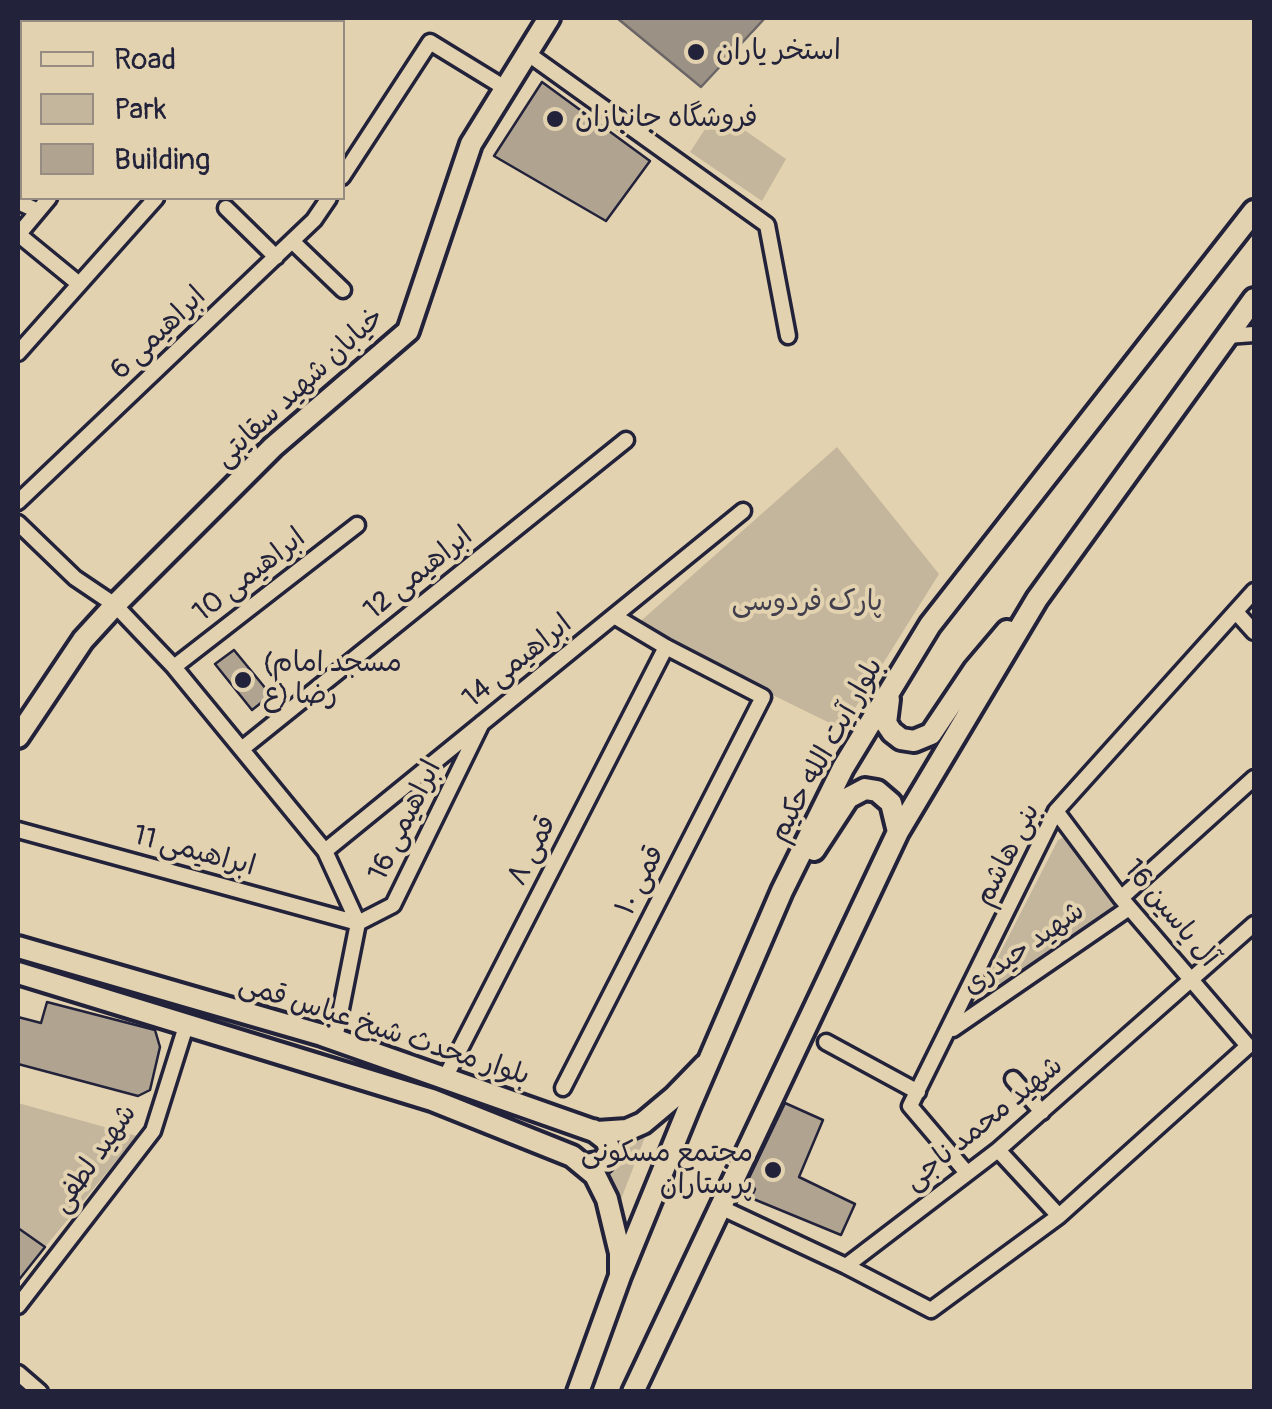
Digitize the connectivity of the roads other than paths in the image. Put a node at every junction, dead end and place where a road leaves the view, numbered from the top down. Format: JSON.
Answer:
{"nodes":[{"id":1,"x":549,"y":18,"type":"edge"},
{"id":2,"x":528,"y":52,"type":"junction"},
{"id":3,"x":506,"y":88,"type":"junction"},
{"id":4,"x":345,"y":172,"type":"edge"},
{"id":5,"x":47,"y":200,"type":"edge"},
{"id":6,"x":154,"y":200,"type":"edge"},
{"id":7,"x":328,"y":200,"type":"edge"},
{"id":8,"x":18,"y":202,"type":"edge"},
{"id":9,"x":226,"y":208,"type":"dead end"},
{"id":10,"x":1254,"y":210,"type":"edge"},
{"id":11,"x":38,"y":211,"type":"junction"},
{"id":12,"x":18,"y":235,"type":"edge"},
{"id":13,"x":292,"y":241,"type":"junction"},
{"id":14,"x":276,"y":257,"type":"junction"},
{"id":15,"x":79,"y":284,"type":"junction"},
{"id":16,"x":343,"y":290,"type":"dead end"},
{"id":17,"x":1254,"y":300,"type":"edge"},
{"id":18,"x":1254,"y":334,"type":"edge"},
{"id":19,"x":788,"y":336,"type":"dead end"},
{"id":20,"x":1227,"y":336,"type":"junction"},
{"id":21,"x":18,"y":353,"type":"edge"},
{"id":22,"x":626,"y":440,"type":"dead end"},
{"id":23,"x":18,"y":502,"type":"edge"},
{"id":24,"x":743,"y":510,"type":"dead end"},
{"id":25,"x":18,"y":523,"type":"edge"},
{"id":26,"x":357,"y":525,"type":"dead end"},
{"id":27,"x":1254,"y":591,"type":"edge"},
{"id":28,"x":1037,"y":600,"type":"junction"},
{"id":29,"x":116,"y":605,"type":"junction"},
{"id":30,"x":1236,"y":612,"type":"junction"},
{"id":31,"x":614,"y":616,"type":"junction"},
{"id":32,"x":1254,"y":632,"type":"edge"},
{"id":33,"x":666,"y":647,"type":"junction"},
{"id":34,"x":174,"y":667,"type":"junction"},
{"id":35,"x":901,"y":670,"type":"junction"},
{"id":36,"x":482,"y":723,"type":"junction"},
{"id":37,"x":18,"y":738,"type":"edge"},
{"id":38,"x":242,"y":748,"type":"junction"},
{"id":39,"x":1254,"y":778,"type":"edge"},
{"id":40,"x":1056,"y":811,"type":"junction"},
{"id":41,"x":18,"y":830,"type":"edge"},
{"id":42,"x":898,"y":832,"type":"junction"},
{"id":43,"x":325,"y":851,"type":"junction"},
{"id":44,"x":782,"y":891,"type":"junction"},
{"id":45,"x":1125,"y":903,"type":"junction"},
{"id":46,"x":358,"y":923,"type":"junction"},
{"id":47,"x":1254,"y":924,"type":"edge"},
{"id":48,"x":18,"y":948,"type":"edge"},
{"id":49,"x":18,"y":973,"type":"edge"},
{"id":50,"x":1192,"y":980,"type":"junction"},
{"id":51,"x":186,"y":1026,"type":"junction"},
{"id":52,"x":949,"y":1033,"type":"junction"},
{"id":53,"x":335,"y":1039,"type":"junction"},
{"id":54,"x":826,"y":1042,"type":"dead end"},
{"id":55,"x":710,"y":1059,"type":"junction"},
{"id":56,"x":445,"y":1078,"type":"junction"},
{"id":57,"x":1013,"y":1079,"type":"dead end"},
{"id":58,"x":563,"y":1088,"type":"dead end"},
{"id":59,"x":918,"y":1092,"type":"junction"},
{"id":60,"x":1042,"y":1112,"type":"junction"},
{"id":61,"x":593,"y":1130,"type":"junction"},
{"id":62,"x":998,"y":1150,"type":"junction"},
{"id":63,"x":585,"y":1166,"type":"junction"},
{"id":64,"x":967,"y":1173,"type":"junction"},
{"id":65,"x":720,"y":1207,"type":"junction"},
{"id":66,"x":1059,"y":1216,"type":"junction"},
{"id":67,"x":846,"y":1266,"type":"junction"},
{"id":68,"x":620,"y":1276,"type":"junction"},
{"id":69,"x":18,"y":1306,"type":"edge"},
{"id":70,"x":18,"y":1373,"type":"edge"},
{"id":71,"x":40,"y":1392,"type":"edge"},
{"id":72,"x":578,"y":1392,"type":"edge"},
{"id":73,"x":633,"y":1392,"type":"edge"}],
"edges":[{"from":1,"to":2,"type":"main road","name":"خیابان شهید سقایتی"},
{"from":2,"to":3,"type":"main road","name":"خیابان شهید سقایتی"},
{"from":2,"to":19,"type":"street"},
{"from":3,"to":4,"type":"street"},
{"from":3,"to":29,"type":"main road","name":"خیابان شهید سقایتی"},
{"from":5,"to":11,"type":"street"},
{"from":6,"to":15,"type":"street"},
{"from":7,"to":13,"type":"street","name":"ابراهیمی 6"},
{"from":8,"to":11,"type":"street"},
{"from":9,"to":14,"type":"street"},
{"from":10,"to":35,"type":"main road","name":"بلوار آیت الله حکیم"},
{"from":11,"to":12,"type":"street"},
{"from":12,"to":15,"type":"street"},
{"from":13,"to":14,"type":"street","name":"ابراهیمی 6"},
{"from":13,"to":16,"type":"street"},
{"from":14,"to":23,"type":"street","name":"ابراهیمی 6"},
{"from":15,"to":21,"type":"street"},
{"from":17,"to":20,"type":"main road"},
{"from":18,"to":20,"type":"street"},
{"from":20,"to":28,"type":"main road"},
{"from":22,"to":38,"type":"street","name":"ابراهیمی 12"},
{"from":24,"to":31,"type":"street","name":"ابراهیمی 14"},
{"from":25,"to":29,"type":"street"},
{"from":26,"to":34,"type":"street","name":"ابراهیمی 10"},
{"from":27,"to":30,"type":"street","name":"بنی هاشم"},
{"from":28,"to":35,"type":"main road"},
{"from":28,"to":42,"type":"main road"},
{"from":29,"to":34,"type":"street"},
{"from":29,"to":37,"type":"main road","name":"خیابان شهید سقایتی"},
{"from":30,"to":32,"type":"street"},
{"from":30,"to":40,"type":"street","name":"بنی هاشم"},
{"from":31,"to":33,"type":"street"},
{"from":31,"to":36,"type":"street","name":"ابراهیمی 14"},
{"from":33,"to":56,"type":"street","name":"قمی ۸"},
{"from":33,"to":58,"type":"street","name":"قمی ۱۰"},
{"from":34,"to":38,"type":"street"},
{"from":35,"to":44,"type":"main road","name":"بلوار آیت الله حکیم"},
{"from":36,"to":43,"type":"street","name":"ابراهیمی 14"},
{"from":36,"to":46,"type":"street","name":"ابراهیمی 16"},
{"from":38,"to":43,"type":"street"},
{"from":39,"to":45,"type":"street","name":"شهید حیدری"},
{"from":40,"to":45,"type":"street","name":"آل یاسین 16"},
{"from":40,"to":52,"type":"street","name":"بنی هاشم"},
{"from":41,"to":46,"type":"street","name":"ابراهیمی 11"},
{"from":42,"to":44,"type":"main road"},
{"from":42,"to":65,"type":"main road"},
{"from":43,"to":46,"type":"street"},
{"from":44,"to":55,"type":"main road","name":"بلوار آیت الله حکیم"},
{"from":45,"to":50,"type":"street","name":"آل یاسین 16"},
{"from":45,"to":52,"type":"street","name":"شهید حیدری"},
{"from":46,"to":53,"type":"street"},
{"from":47,"to":50,"type":"street","name":"شهید محمد ناجی"},
{"from":48,"to":53,"type":"main road","name":"بلوار محدث شیخ عباس قمی"},
{"from":49,"to":51,"type":"main road","name":"بلوار محدث شیخ عباس قمی"},
{"from":50,"to":60,"type":"street","name":"شهید محمد ناجی"},
{"from":50,"to":66,"type":"street","name":"آل یاسین 16"},
{"from":51,"to":63,"type":"main road","name":"بلوار محدث شیخ عباس قمی"},
{"from":51,"to":69,"type":"street","name":"شهید لطفی"},
{"from":52,"to":59,"type":"street","name":"بنی هاشم"},
{"from":53,"to":56,"type":"main road","name":"بلوار محدث شیخ عباس قمی"},
{"from":54,"to":59,"type":"street"},
{"from":55,"to":61,"type":"main road","name":"بلوار محدث شیخ عباس قمی"},
{"from":55,"to":68,"type":"main road","name":"بلوار آیت الله حکیم"},
{"from":56,"to":61,"type":"main road","name":"بلوار محدث شیخ عباس قمی"},
{"from":57,"to":60,"type":"street"},
{"from":59,"to":64,"type":"street"},
{"from":60,"to":62,"type":"street","name":"شهید محمد ناجی"},
{"from":61,"to":63,"type":"main road"},
{"from":62,"to":64,"type":"street","name":"شهید محمد ناجی"},
{"from":62,"to":66,"type":"street"},
{"from":63,"to":68,"type":"main road"},
{"from":64,"to":67,"type":"street","name":"شهید محمد ناجی"},
{"from":65,"to":67,"type":"street"},
{"from":65,"to":73,"type":"main road"},
{"from":66,"to":67,"type":"street"},
{"from":68,"to":72,"type":"main road","name":"بلوار آیت الله حکیم"},
{"from":70,"to":71,"type":"street"}]}
